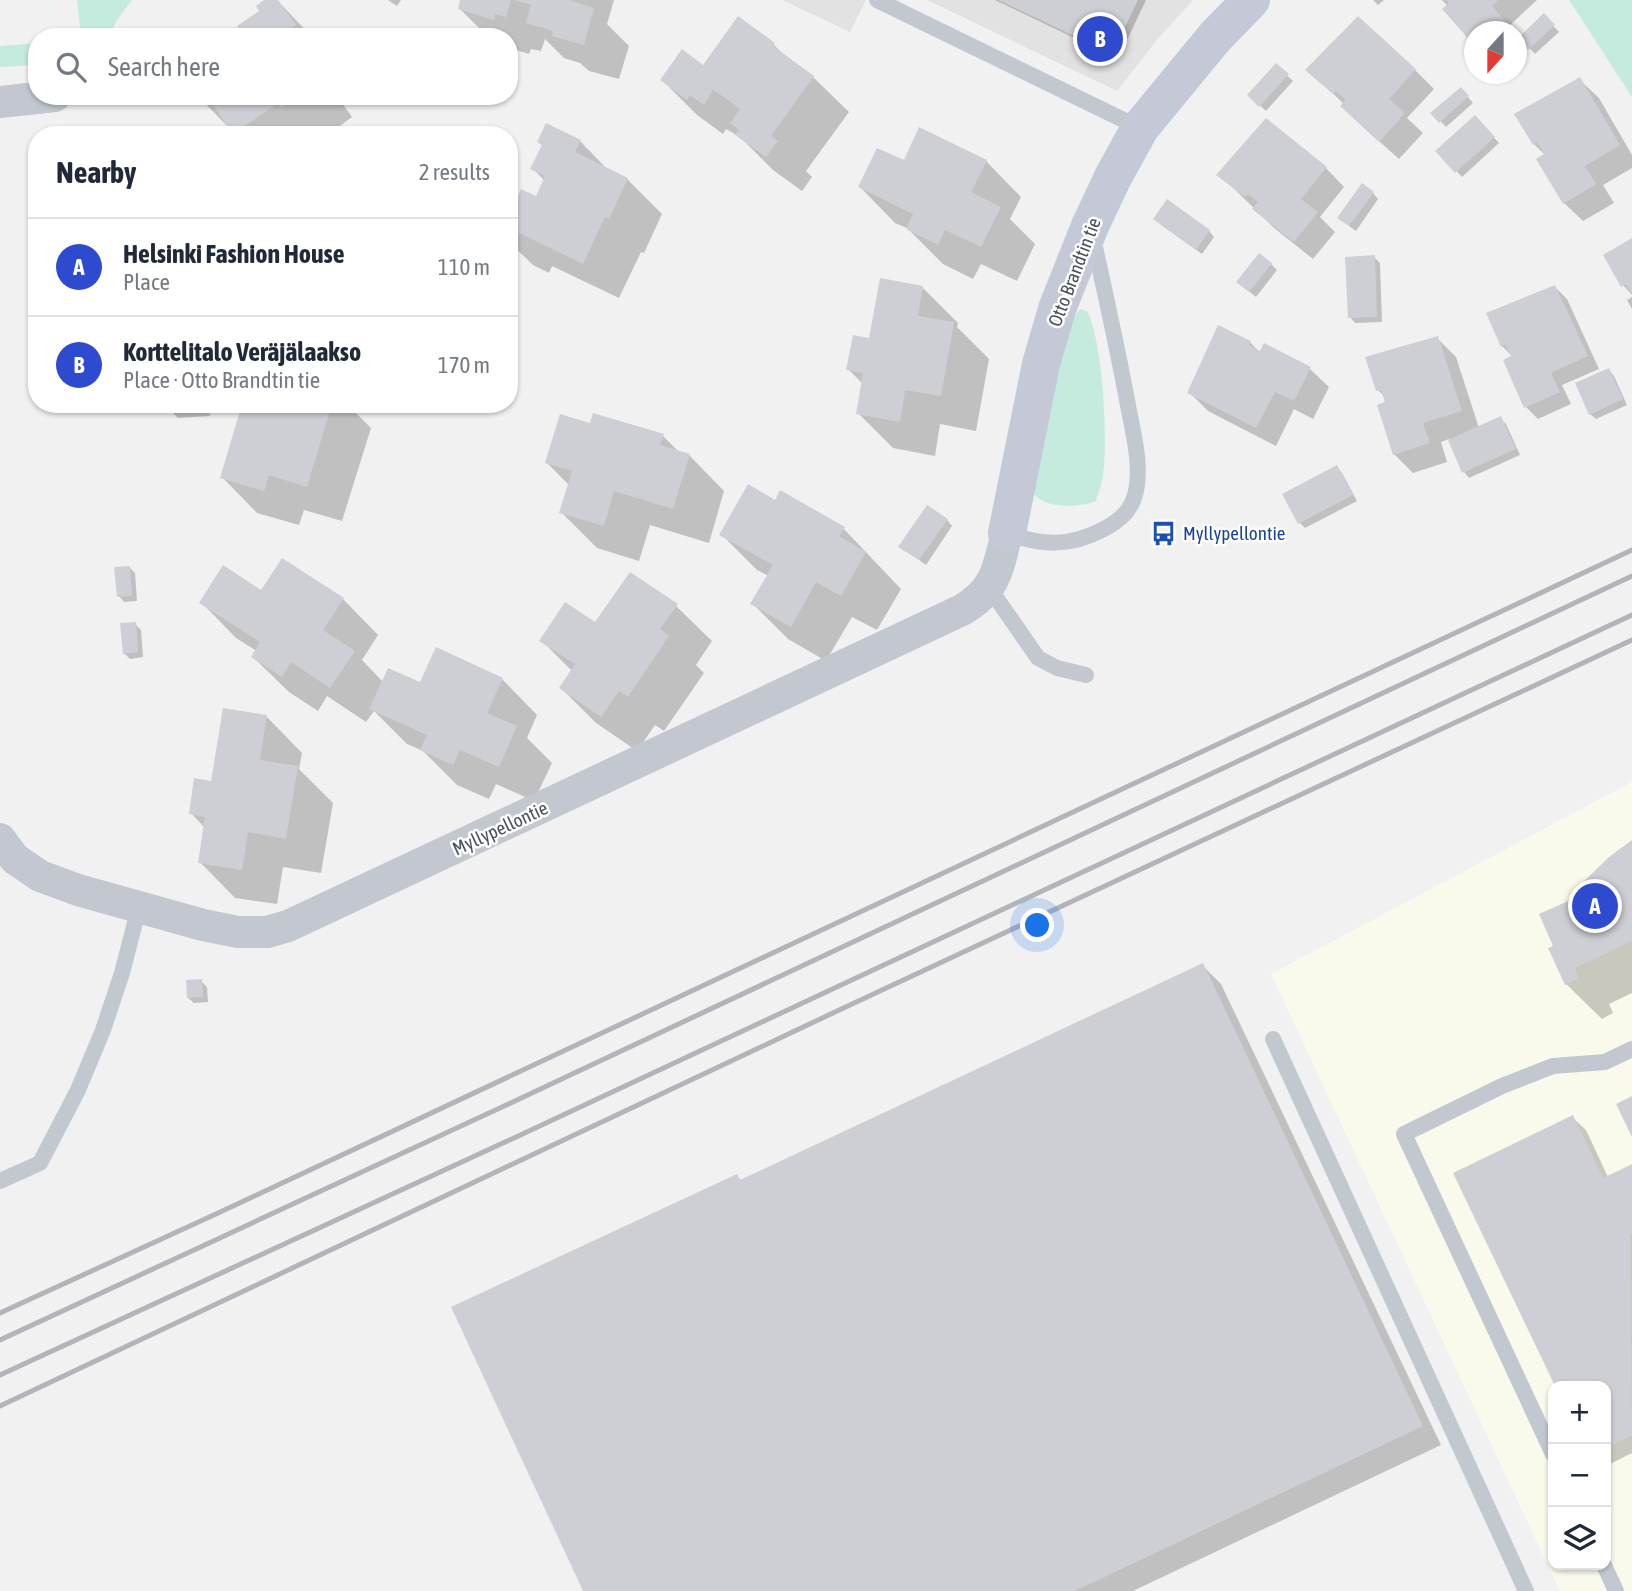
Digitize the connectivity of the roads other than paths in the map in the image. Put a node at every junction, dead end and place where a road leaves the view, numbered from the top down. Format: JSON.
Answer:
{"nodes":[{"id":1,"x":877,"y":0,"type":"edge"},
{"id":2,"x":1251,"y":0,"type":"edge"},
{"id":3,"x":28,"y":99,"type":"edge"},
{"id":4,"x":0,"y":102,"type":"edge"},
{"id":5,"x":1140,"y":128,"type":"junction"},
{"id":6,"x":1090,"y":226,"type":"junction"},
{"id":7,"x":1007,"y":533,"type":"junction"},
{"id":8,"x":990,"y":589,"type":"junction"},
{"id":9,"x":1086,"y":675,"type":"dead end"},
{"id":10,"x":0,"y":839,"type":"edge"},
{"id":11,"x":139,"y":907,"type":"junction"},
{"id":12,"x":1273,"y":1039,"type":"dead end"},
{"id":13,"x":1632,"y":1049,"type":"edge"},
{"id":14,"x":0,"y":1181,"type":"edge"},
{"id":15,"x":1548,"y":1444,"type":"edge"},
{"id":16,"x":1606,"y":1570,"type":"edge"},
{"id":17,"x":1526,"y":1591,"type":"edge"},
{"id":18,"x":1616,"y":1591,"type":"edge"}],
"edges":[{"from":1,"to":5,"type":"lane"},
{"from":2,"to":5,"type":"street","name":"Otto Brandtin tie"},
{"from":3,"to":4,"type":"street"},
{"from":5,"to":6,"type":"street","name":"Otto Brandtin tie"},
{"from":6,"to":7,"type":"street","name":"Otto Brandtin tie"},
{"from":6,"to":7,"type":"lane"},
{"from":7,"to":8,"type":"street","name":"Otto Brandtin tie"},
{"from":8,"to":9,"type":"lane"},
{"from":8,"to":11,"type":"street","name":"Myllypellontie"},
{"from":10,"to":11,"type":"street","name":"Myllypellontie"},
{"from":11,"to":14,"type":"lane"},
{"from":12,"to":17,"type":"lane"},
{"from":13,"to":15,"type":"lane"},
{"from":16,"to":18,"type":"lane"}]}
